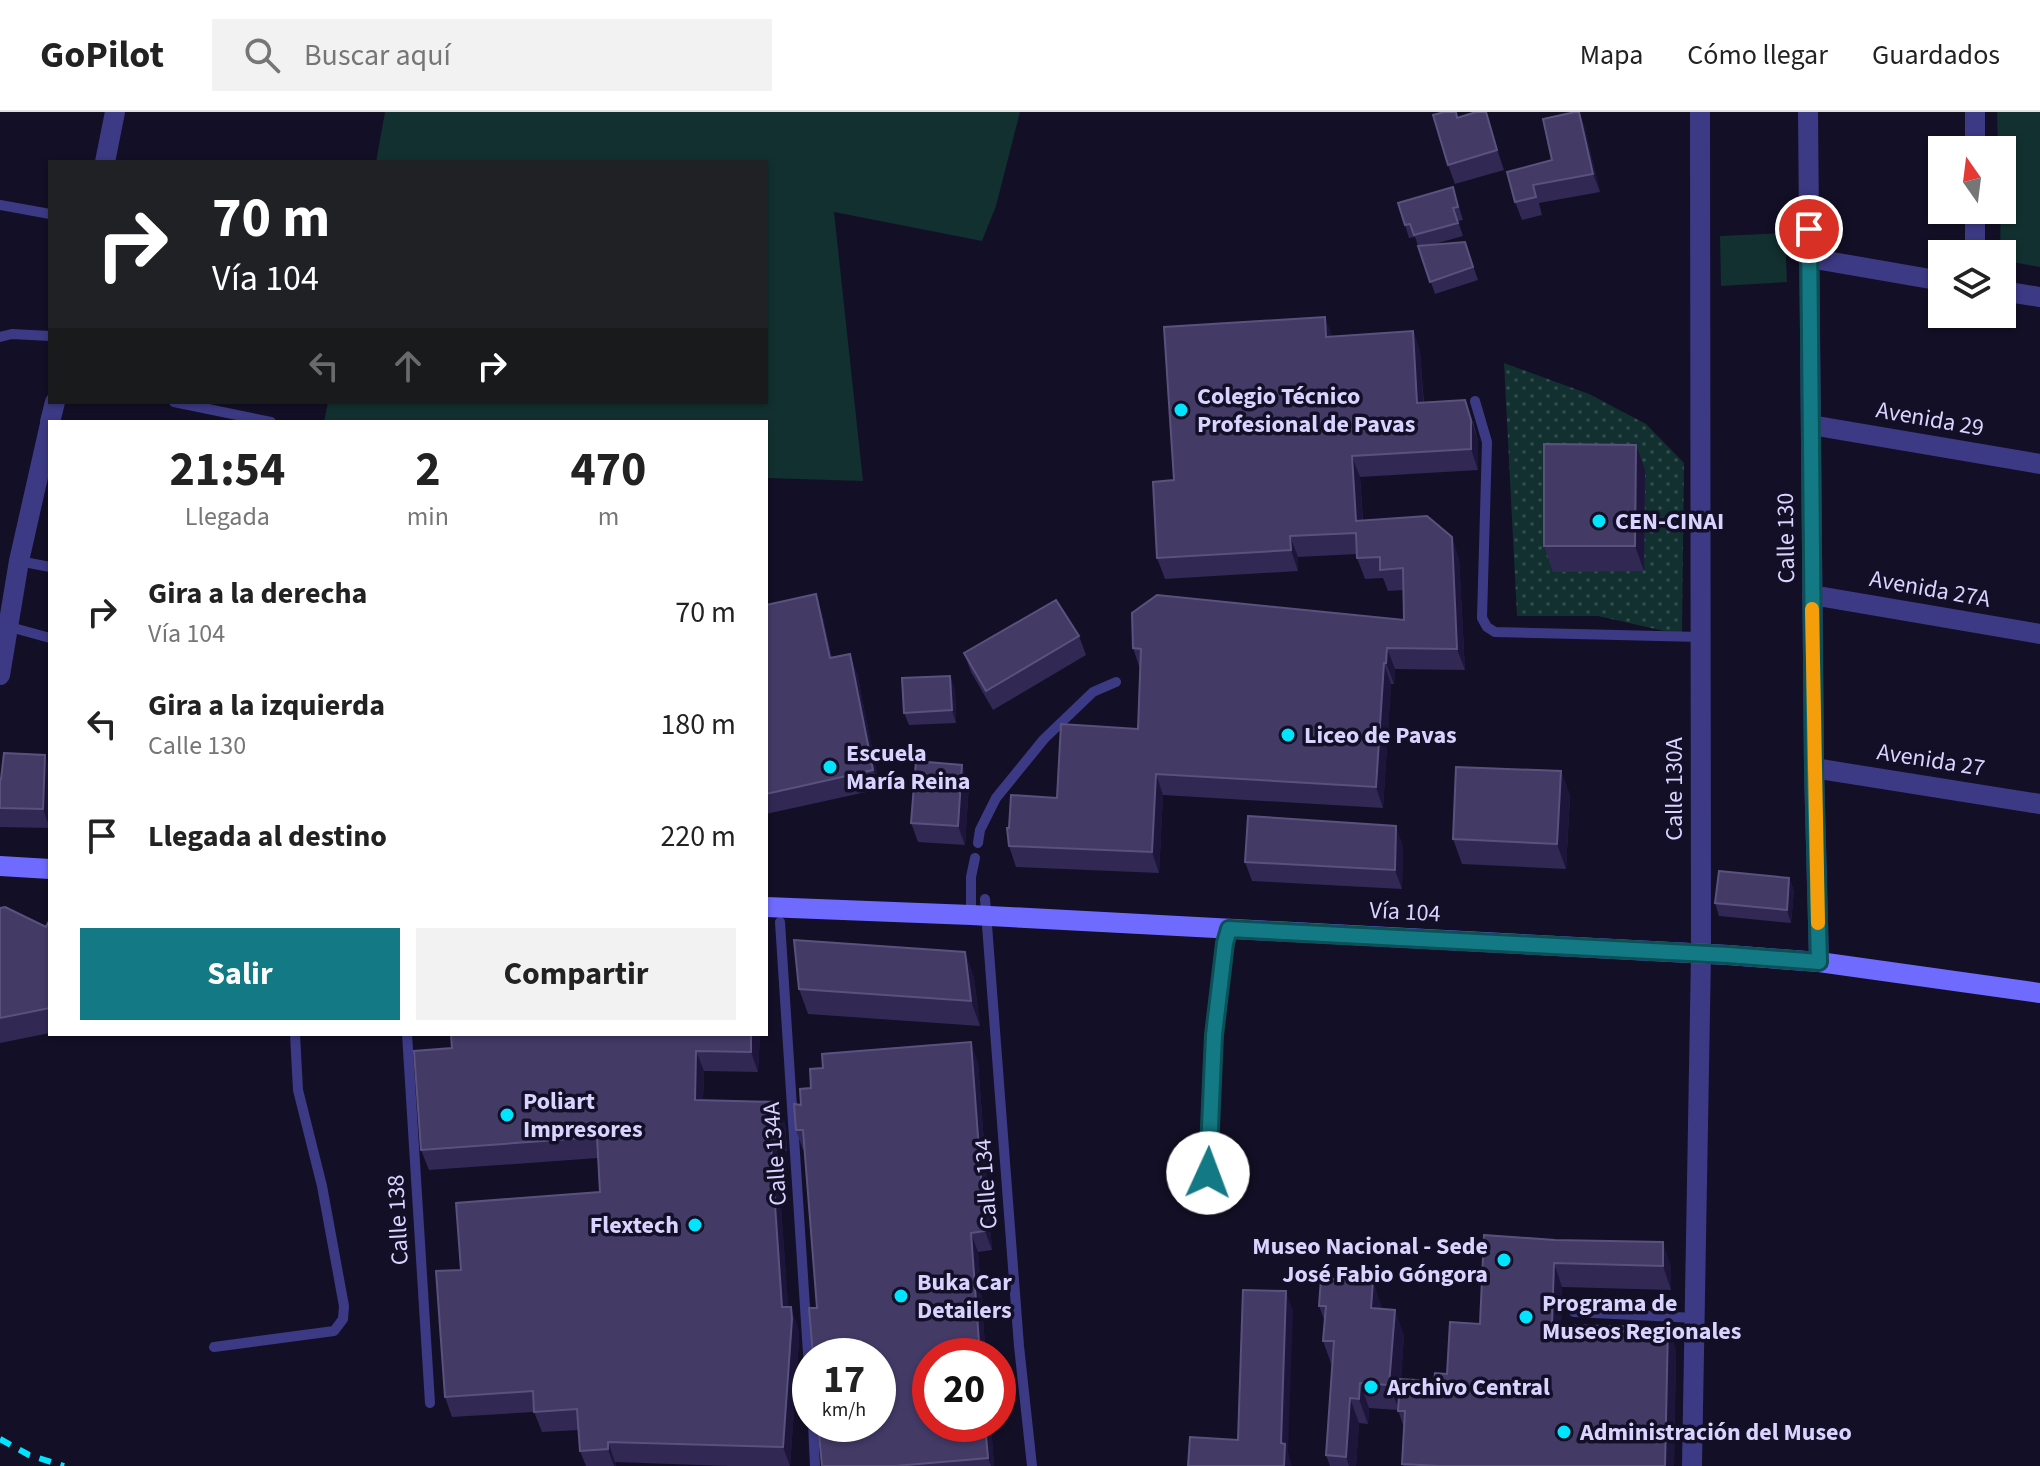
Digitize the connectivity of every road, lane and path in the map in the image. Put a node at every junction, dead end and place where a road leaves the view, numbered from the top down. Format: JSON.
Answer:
{"nodes":[{"id":1,"x":115,"y":112,"type":"edge"},
{"id":2,"x":1700,"y":112,"type":"edge"},
{"id":3,"x":1808,"y":112,"type":"edge"},
{"id":4,"x":1975,"y":112,"type":"edge"},
{"id":5,"x":1975,"y":136,"type":"edge"},
{"id":6,"x":105,"y":160,"type":"edge"},
{"id":7,"x":0,"y":205,"type":"edge"},
{"id":8,"x":48,"y":214,"type":"edge"},
{"id":9,"x":1809,"y":258,"type":"junction"},
{"id":10,"x":1928,"y":279,"type":"edge"},
{"id":11,"x":2016,"y":293,"type":"edge"},
{"id":12,"x":2040,"y":297,"type":"edge"},
{"id":13,"x":48,"y":336,"type":"edge"},
{"id":14,"x":0,"y":337,"type":"edge"},
{"id":15,"x":1475,"y":401,"type":"dead end"},
{"id":16,"x":184,"y":404,"type":"edge"},
{"id":17,"x":261,"y":420,"type":"edge"},
{"id":18,"x":1811,"y":425,"type":"junction"},
{"id":19,"x":48,"y":432,"type":"edge"},
{"id":20,"x":2040,"y":464,"type":"edge"},
{"id":21,"x":19,"y":561,"type":"junction"},
{"id":22,"x":48,"y":567,"type":"edge"},
{"id":23,"x":1812,"y":595,"type":"junction"},
{"id":24,"x":10,"y":627,"type":"junction"},
{"id":25,"x":2040,"y":634,"type":"edge"},
{"id":26,"x":48,"y":637,"type":"edge"},
{"id":27,"x":1700,"y":637,"type":"junction"},
{"id":28,"x":0,"y":675,"type":"edge"},
{"id":29,"x":1116,"y":682,"type":"dead end"},
{"id":30,"x":1814,"y":768,"type":"junction"},
{"id":31,"x":2040,"y":804,"type":"edge"},
{"id":32,"x":978,"y":843,"type":"dead end"},
{"id":33,"x":975,"y":858,"type":"dead end"},
{"id":34,"x":0,"y":866,"type":"edge"},
{"id":35,"x":48,"y":869,"type":"edge"},
{"id":36,"x":0,"y":876,"type":"edge"},
{"id":37,"x":48,"y":879,"type":"edge"},
{"id":38,"x":981,"y":910,"type":"junction"},
{"id":39,"x":773,"y":914,"type":"edge"},
{"id":40,"x":1229,"y":929,"type":"junction"},
{"id":41,"x":1701,"y":954,"type":"junction"},
{"id":42,"x":1819,"y":962,"type":"junction"},
{"id":43,"x":2040,"y":993,"type":"edge"},
{"id":44,"x":295,"y":1036,"type":"edge"},
{"id":45,"x":407,"y":1036,"type":"edge"},
{"id":46,"x":1208,"y":1173,"type":"dead end"},
{"id":47,"x":1574,"y":1312,"type":"dead end"},
{"id":48,"x":1695,"y":1318,"type":"junction"},
{"id":49,"x":806,"y":1338,"type":"edge"},
{"id":50,"x":214,"y":1347,"type":"dead end"},
{"id":51,"x":430,"y":1403,"type":"dead end"},
{"id":52,"x":814,"y":1442,"type":"edge"},
{"id":53,"x":815,"y":1466,"type":"edge"},
{"id":54,"x":1032,"y":1466,"type":"edge"},
{"id":55,"x":1692,"y":1466,"type":"edge"}],
"edges":[{"from":1,"to":6,"type":"street"},
{"from":2,"to":27,"type":"street","name":"Calle 130A"},
{"from":3,"to":9,"type":"street","name":"Calle 130"},
{"from":4,"to":5,"type":"street"},
{"from":7,"to":8,"type":"lane"},
{"from":9,"to":10,"type":"street"},
{"from":9,"to":18,"type":"street","name":"Calle 130"},
{"from":11,"to":12,"type":"street"},
{"from":13,"to":14,"type":"lane"},
{"from":15,"to":27,"type":"lane"},
{"from":16,"to":17,"type":"lane"},
{"from":18,"to":20,"type":"street","name":"Avenida 29"},
{"from":18,"to":23,"type":"street","name":"Calle 130"},
{"from":19,"to":21,"type":"street"},
{"from":21,"to":22,"type":"lane"},
{"from":21,"to":24,"type":"street"},
{"from":23,"to":25,"type":"street","name":"Avenida 27A"},
{"from":23,"to":30,"type":"street","name":"Calle 130"},
{"from":24,"to":26,"type":"lane"},
{"from":24,"to":28,"type":"street"},
{"from":27,"to":41,"type":"street","name":"Calle 130A"},
{"from":29,"to":32,"type":"lane"},
{"from":30,"to":31,"type":"street","name":"Avenida 27"},
{"from":30,"to":42,"type":"street","name":"Calle 130"},
{"from":33,"to":38,"type":"lane","name":"Calle 134"},
{"from":34,"to":35,"type":"main road"},
{"from":36,"to":37,"type":"main road"},
{"from":38,"to":39,"type":"main road","name":"Vía 104"},
{"from":38,"to":40,"type":"main road","name":"Vía 104"},
{"from":38,"to":54,"type":"lane","name":"Calle 134"},
{"from":39,"to":49,"type":"lane","name":"Calle 134A"},
{"from":40,"to":41,"type":"main road","name":"Vía 104"},
{"from":40,"to":46,"type":"lane"},
{"from":41,"to":42,"type":"main road","name":"Vía 104"},
{"from":41,"to":48,"type":"street","name":"Calle 130A"},
{"from":42,"to":43,"type":"main road","name":"Vía 104"},
{"from":44,"to":50,"type":"lane"},
{"from":45,"to":51,"type":"lane","name":"Calle 138"},
{"from":47,"to":48,"type":"lane"},
{"from":48,"to":55,"type":"street","name":"Calle 130A"},
{"from":52,"to":53,"type":"lane"}]}
